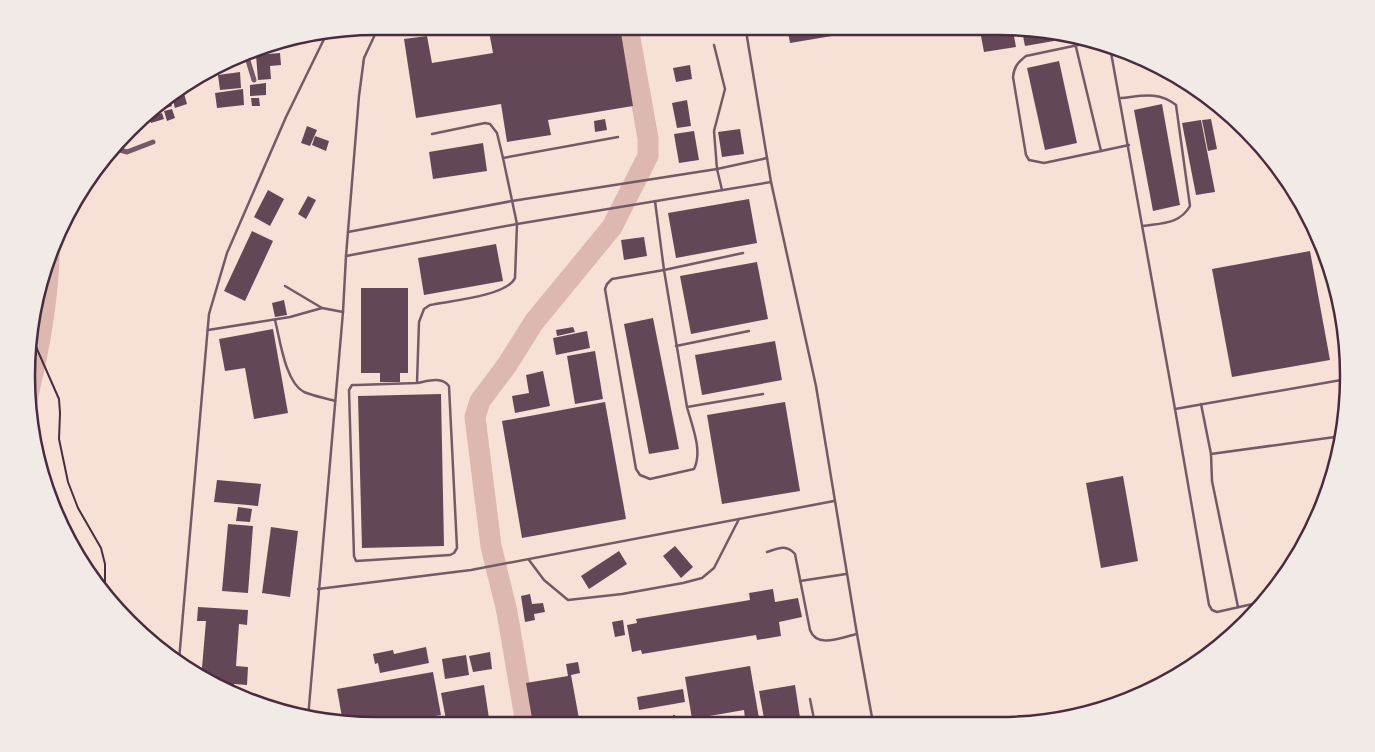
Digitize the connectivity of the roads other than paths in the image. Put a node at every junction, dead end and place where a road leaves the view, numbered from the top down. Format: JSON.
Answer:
{"nodes":[{"id":1,"x":375,"y":35,"type":"edge"},
{"id":2,"x":747,"y":35,"type":"edge"},
{"id":3,"x":324,"y":39,"type":"edge"},
{"id":4,"x":714,"y":45,"type":"dead end"},
{"id":5,"x":1081,"y":46,"type":"edge"},
{"id":6,"x":1076,"y":47,"type":"junction"},
{"id":7,"x":1112,"y":54,"type":"edge"},
{"id":8,"x":248,"y":60,"type":"edge"},
{"id":9,"x":254,"y":80,"type":"dead end"},
{"id":10,"x":1121,"y":98,"type":"junction"},
{"id":11,"x":432,"y":134,"type":"dead end"},
{"id":12,"x":618,"y":136,"type":"dead end"},
{"id":13,"x":153,"y":142,"type":"dead end"},
{"id":14,"x":1128,"y":144,"type":"junction"},
{"id":15,"x":121,"y":150,"type":"edge"},
{"id":16,"x":1102,"y":151,"type":"junction"},
{"id":17,"x":503,"y":158,"type":"junction"},
{"id":18,"x":767,"y":158,"type":"junction"},
{"id":19,"x":717,"y":169,"type":"junction"},
{"id":20,"x":771,"y":182,"type":"junction"},
{"id":21,"x":722,"y":190,"type":"junction"},
{"id":22,"x":512,"y":200,"type":"junction"},
{"id":23,"x":655,"y":201,"type":"junction"},
{"id":24,"x":517,"y":224,"type":"junction"},
{"id":25,"x":1143,"y":226,"type":"junction"},
{"id":26,"x":348,"y":232,"type":"junction"},
{"id":27,"x":743,"y":253,"type":"dead end"},
{"id":28,"x":346,"y":256,"type":"junction"},
{"id":29,"x":664,"y":270,"type":"junction"},
{"id":30,"x":285,"y":286,"type":"dead end"},
{"id":31,"x":322,"y":308,"type":"junction"},
{"id":32,"x":343,"y":312,"type":"junction"},
{"id":33,"x":275,"y":320,"type":"junction"},
{"id":34,"x":208,"y":330,"type":"junction"},
{"id":35,"x":749,"y":331,"type":"dead end"},
{"id":36,"x":676,"y":346,"type":"junction"},
{"id":37,"x":1340,"y":380,"type":"edge"},
{"id":38,"x":417,"y":383,"type":"junction"},
{"id":39,"x":763,"y":394,"type":"dead end"},
{"id":40,"x":335,"y":401,"type":"junction"},
{"id":41,"x":1201,"y":404,"type":"junction"},
{"id":42,"x":687,"y":407,"type":"junction"},
{"id":43,"x":1175,"y":409,"type":"junction"},
{"id":44,"x":1334,"y":437,"type":"edge"},
{"id":45,"x":1211,"y":454,"type":"junction"},
{"id":46,"x":834,"y":501,"type":"junction"},
{"id":47,"x":739,"y":519,"type":"junction"},
{"id":48,"x":767,"y":552,"type":"dead end"},
{"id":49,"x":528,"y":560,"type":"junction"},
{"id":50,"x":846,"y":574,"type":"junction"},
{"id":51,"x":800,"y":581,"type":"junction"},
{"id":52,"x":318,"y":589,"type":"junction"},
{"id":53,"x":1252,"y":605,"type":"edge"},
{"id":54,"x":1238,"y":607,"type":"junction"},
{"id":55,"x":856,"y":634,"type":"junction"},
{"id":56,"x":179,"y":654,"type":"edge"},
{"id":57,"x":810,"y":700,"type":"dead end"},
{"id":58,"x":309,"y":710,"type":"edge"},
{"id":59,"x":813,"y":717,"type":"edge"},
{"id":60,"x":872,"y":717,"type":"edge"}],
"edges":[{"from":1,"to":26,"type":"lane"},
{"from":2,"to":18,"type":"lane"},
{"from":3,"to":34,"type":"lane"},
{"from":4,"to":19,"type":"lane"},
{"from":5,"to":6,"type":"lane"},
{"from":6,"to":16,"type":"lane"},
{"from":6,"to":16,"type":"lane"},
{"from":7,"to":10,"type":"lane"},
{"from":8,"to":9,"type":"street"},
{"from":10,"to":14,"type":"lane"},
{"from":10,"to":25,"type":"lane"},
{"from":11,"to":17,"type":"lane"},
{"from":12,"to":17,"type":"lane"},
{"from":13,"to":15,"type":"street"},
{"from":14,"to":16,"type":"lane"},
{"from":14,"to":25,"type":"lane"},
{"from":17,"to":22,"type":"lane"},
{"from":18,"to":19,"type":"lane"},
{"from":18,"to":20,"type":"lane"},
{"from":19,"to":21,"type":"lane"},
{"from":19,"to":22,"type":"lane"},
{"from":20,"to":21,"type":"lane"},
{"from":20,"to":46,"type":"lane"},
{"from":21,"to":23,"type":"lane"},
{"from":22,"to":24,"type":"lane"},
{"from":22,"to":26,"type":"lane"},
{"from":23,"to":24,"type":"lane"},
{"from":23,"to":29,"type":"lane"},
{"from":24,"to":28,"type":"lane"},
{"from":24,"to":38,"type":"lane"},
{"from":25,"to":43,"type":"lane"},
{"from":26,"to":28,"type":"lane"},
{"from":27,"to":29,"type":"lane"},
{"from":28,"to":32,"type":"lane"},
{"from":29,"to":36,"type":"lane"},
{"from":29,"to":42,"type":"lane"},
{"from":30,"to":31,"type":"lane"},
{"from":31,"to":32,"type":"lane"},
{"from":31,"to":33,"type":"lane"},
{"from":32,"to":40,"type":"lane"},
{"from":33,"to":34,"type":"lane"},
{"from":33,"to":40,"type":"lane"},
{"from":34,"to":56,"type":"lane"},
{"from":35,"to":36,"type":"lane"},
{"from":36,"to":42,"type":"lane"},
{"from":37,"to":41,"type":"lane"},
{"from":38,"to":38,"type":"lane"},
{"from":39,"to":42,"type":"lane"},
{"from":40,"to":52,"type":"lane"},
{"from":41,"to":43,"type":"lane"},
{"from":41,"to":45,"type":"lane"},
{"from":43,"to":54,"type":"lane"},
{"from":44,"to":45,"type":"lane"},
{"from":45,"to":54,"type":"lane"},
{"from":46,"to":47,"type":"lane"},
{"from":46,"to":50,"type":"lane"},
{"from":47,"to":49,"type":"lane"},
{"from":47,"to":49,"type":"lane"},
{"from":48,"to":51,"type":"lane"},
{"from":49,"to":52,"type":"lane"},
{"from":50,"to":51,"type":"lane"},
{"from":50,"to":55,"type":"lane"},
{"from":51,"to":55,"type":"lane"},
{"from":52,"to":58,"type":"lane"},
{"from":53,"to":54,"type":"lane"},
{"from":55,"to":60,"type":"lane"},
{"from":57,"to":59,"type":"lane"}]}
